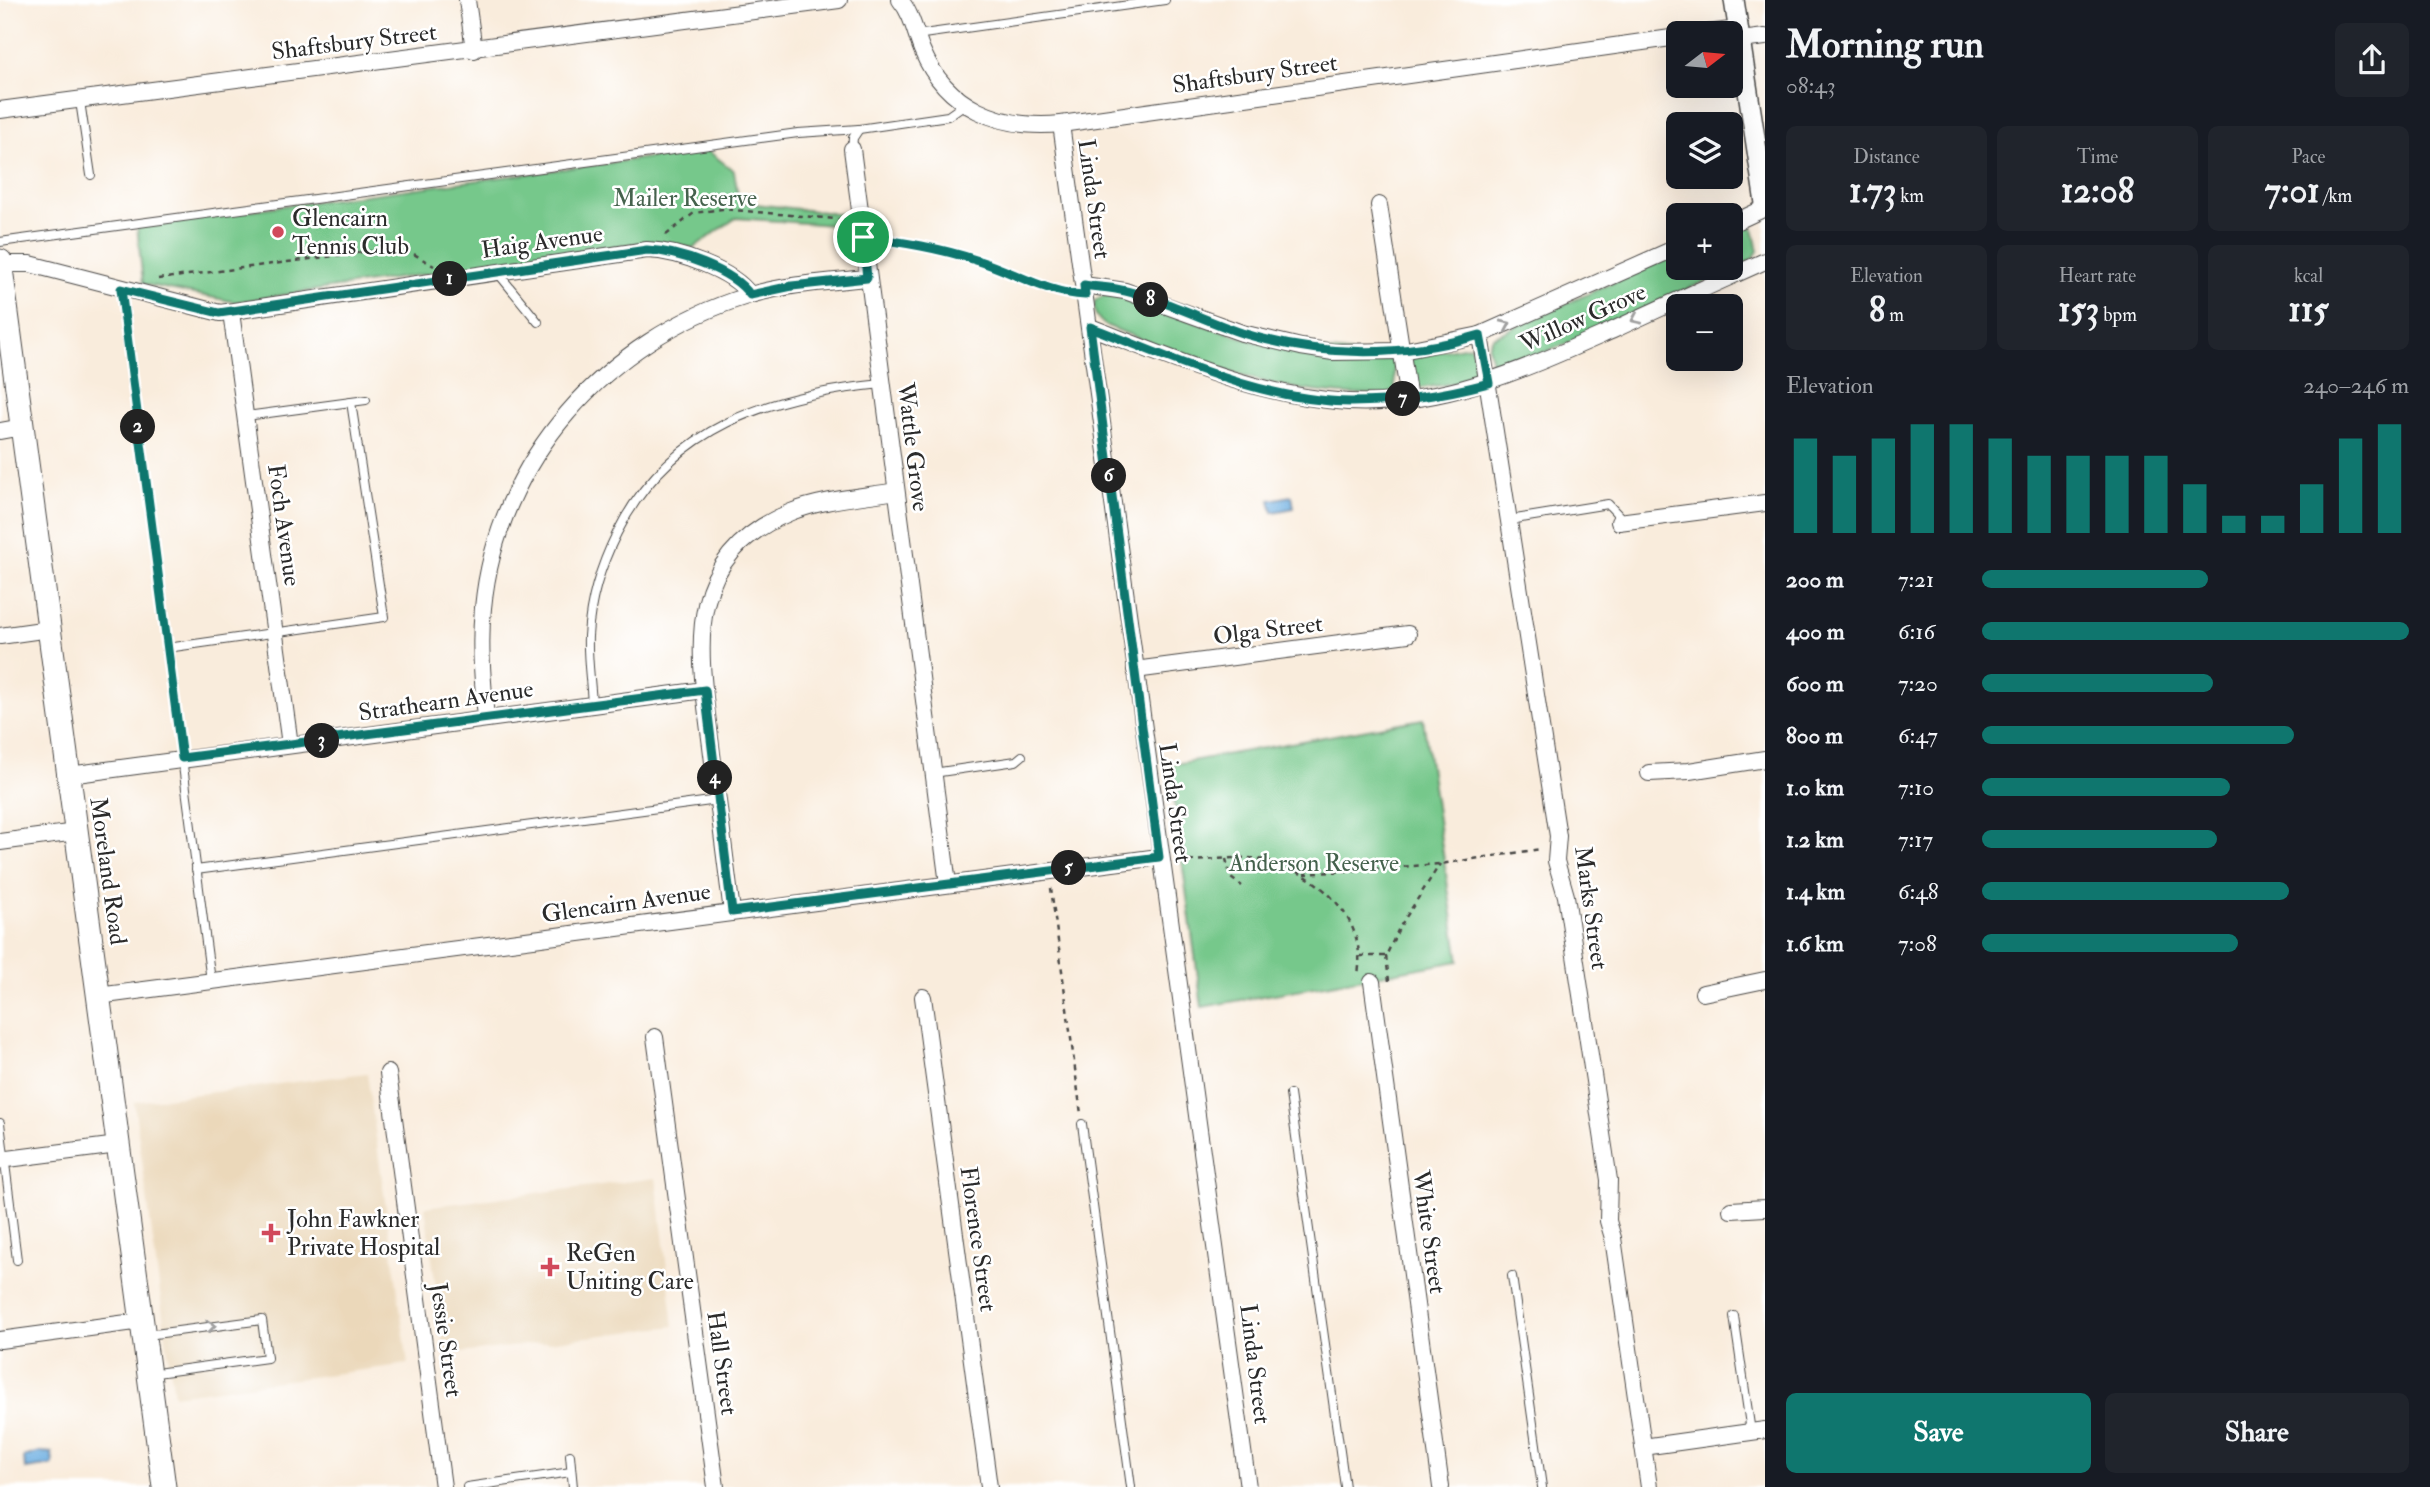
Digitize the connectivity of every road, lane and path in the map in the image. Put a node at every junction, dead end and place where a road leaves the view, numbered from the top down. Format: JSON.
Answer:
{"nodes":[{"id":1,"x":467,"y":0,"type":"edge"},
{"id":2,"x":839,"y":0,"type":"edge"},
{"id":3,"x":900,"y":0,"type":"edge"},
{"id":4,"x":1166,"y":0,"type":"edge"},
{"id":5,"x":1734,"y":0,"type":"edge"},
{"id":6,"x":1738,"y":21,"type":"edge"},
{"id":7,"x":916,"y":35,"type":"junction"},
{"id":8,"x":1743,"y":35,"type":"edge"},
{"id":9,"x":1765,"y":37,"type":"edge"},
{"id":10,"x":1666,"y":39,"type":"edge"},
{"id":11,"x":474,"y":50,"type":"junction"},
{"id":12,"x":1743,"y":55,"type":"edge"},
{"id":13,"x":80,"y":101,"type":"junction"},
{"id":14,"x":965,"y":103,"type":"junction"},
{"id":15,"x":0,"y":110,"type":"edge"},
{"id":16,"x":1060,"y":124,"type":"junction"},
{"id":17,"x":859,"y":129,"type":"junction"},
{"id":18,"x":852,"y":149,"type":"joint"},
{"id":19,"x":91,"y":175,"type":"dead end"},
{"id":20,"x":1765,"y":202,"type":"edge"},
{"id":21,"x":1378,"y":205,"type":"dead end"},
{"id":22,"x":1765,"y":208,"type":"edge"},
{"id":23,"x":1743,"y":218,"type":"edge"},
{"id":24,"x":862,"y":229,"type":"junction"},
{"id":25,"x":665,"y":236,"type":"dead end"},
{"id":26,"x":0,"y":242,"type":"edge"},
{"id":27,"x":1666,"y":252,"type":"edge"},
{"id":28,"x":1765,"y":261,"type":"edge"},
{"id":29,"x":0,"y":262,"type":"edge"},
{"id":30,"x":436,"y":267,"type":"dead end"},
{"id":31,"x":497,"y":272,"type":"junction"},
{"id":32,"x":867,"y":278,"type":"junction"},
{"id":33,"x":156,"y":279,"type":"dead end"},
{"id":34,"x":121,"y":289,"type":"junction"},
{"id":35,"x":1085,"y":290,"type":"junction"},
{"id":36,"x":750,"y":295,"type":"junction"},
{"id":37,"x":231,"y":312,"type":"junction"},
{"id":38,"x":538,"y":322,"type":"dead end"},
{"id":39,"x":1090,"y":327,"type":"junction"},
{"id":40,"x":1480,"y":335,"type":"junction"},
{"id":41,"x":1402,"y":351,"type":"junction"},
{"id":42,"x":1489,"y":383,"type":"junction"},
{"id":43,"x":882,"y":384,"type":"junction"},
{"id":44,"x":1409,"y":399,"type":"junction"},
{"id":45,"x":366,"y":400,"type":"dead end"},
{"id":46,"x":351,"y":402,"type":"junction"},
{"id":47,"x":246,"y":416,"type":"junction"},
{"id":48,"x":11,"y":429,"type":"edge"},
{"id":49,"x":895,"y":491,"type":"junction"},
{"id":50,"x":1765,"y":503,"type":"edge"},
{"id":51,"x":1510,"y":520,"type":"junction"},
{"id":52,"x":1621,"y":522,"type":"joint"},
{"id":53,"x":49,"y":629,"type":"junction"},
{"id":54,"x":275,"y":633,"type":"junction"},
{"id":55,"x":1408,"y":634,"type":"dead end"},
{"id":56,"x":0,"y":636,"type":"edge"},
{"id":57,"x":167,"y":648,"type":"junction"},
{"id":58,"x":1135,"y":670,"type":"junction"},
{"id":59,"x":705,"y":690,"type":"junction"},
{"id":60,"x":592,"y":705,"type":"junction"},
{"id":61,"x":486,"y":719,"type":"junction"},
{"id":62,"x":290,"y":745,"type":"junction"},
{"id":63,"x":1022,"y":756,"type":"dead end"},
{"id":64,"x":182,"y":758,"type":"junction"},
{"id":65,"x":1765,"y":759,"type":"edge"},
{"id":66,"x":932,"y":773,"type":"junction"},
{"id":67,"x":1650,"y":774,"type":"dead end"},
{"id":68,"x":69,"y":775,"type":"junction"},
{"id":69,"x":718,"y":800,"type":"junction"},
{"id":70,"x":76,"y":832,"type":"junction"},
{"id":71,"x":0,"y":842,"type":"edge"},
{"id":72,"x":1558,"y":847,"type":"junction"},
{"id":73,"x":1159,"y":857,"type":"junction"},
{"id":74,"x":1226,"y":859,"type":"junction"},
{"id":75,"x":1179,"y":861,"type":"dead end"},
{"id":76,"x":1440,"y":864,"type":"junction"},
{"id":77,"x":196,"y":870,"type":"junction"},
{"id":78,"x":1049,"y":871,"type":"junction"},
{"id":79,"x":1302,"y":874,"type":"junction"},
{"id":80,"x":948,"y":884,"type":"junction"},
{"id":81,"x":1242,"y":886,"type":"dead end"},
{"id":82,"x":732,"y":912,"type":"junction"},
{"id":83,"x":1360,"y":956,"type":"junction"},
{"id":84,"x":1765,"y":980,"type":"edge"},
{"id":85,"x":211,"y":981,"type":"junction"},
{"id":86,"x":1364,"y":983,"type":"joint"},
{"id":87,"x":1703,"y":993,"type":"dead end"},
{"id":88,"x":98,"y":996,"type":"junction"},
{"id":89,"x":923,"y":997,"type":"dead end"},
{"id":90,"x":654,"y":1037,"type":"dead end"},
{"id":91,"x":388,"y":1073,"type":"dead end"},
{"id":92,"x":1290,"y":1094,"type":"dead end"},
{"id":93,"x":0,"y":1123,"type":"edge"},
{"id":94,"x":1082,"y":1124,"type":"joint"},
{"id":95,"x":118,"y":1145,"type":"junction"},
{"id":96,"x":2,"y":1160,"type":"edge"},
{"id":97,"x":1765,"y":1208,"type":"edge"},
{"id":98,"x":1731,"y":1210,"type":"dead end"},
{"id":99,"x":17,"y":1260,"type":"dead end"},
{"id":100,"x":1512,"y":1276,"type":"dead end"},
{"id":101,"x":1734,"y":1316,"type":"dead end"},
{"id":102,"x":143,"y":1328,"type":"junction"},
{"id":103,"x":0,"y":1340,"type":"edge"},
{"id":104,"x":149,"y":1374,"type":"junction"},
{"id":105,"x":1758,"y":1431,"type":"edge"},
{"id":106,"x":1643,"y":1447,"type":"junction"},
{"id":107,"x":570,"y":1455,"type":"dead end"},
{"id":108,"x":572,"y":1472,"type":"junction"},
{"id":109,"x":164,"y":1487,"type":"edge"},
{"id":110,"x":443,"y":1487,"type":"edge"},
{"id":111,"x":467,"y":1487,"type":"edge"},
{"id":112,"x":573,"y":1487,"type":"edge"},
{"id":113,"x":716,"y":1487,"type":"edge"},
{"id":114,"x":989,"y":1487,"type":"edge"},
{"id":115,"x":1131,"y":1487,"type":"edge"},
{"id":116,"x":1248,"y":1487,"type":"edge"},
{"id":117,"x":1345,"y":1487,"type":"edge"},
{"id":118,"x":1441,"y":1487,"type":"edge"},
{"id":119,"x":1542,"y":1487,"type":"edge"},
{"id":120,"x":1649,"y":1487,"type":"edge"}],
"edges":[{"from":1,"to":11,"type":"street"},
{"from":2,"to":11,"type":"street","name":"Shaftsbury Street"},
{"from":3,"to":7,"type":"street","name":"Shaftsbury Street"},
{"from":4,"to":7,"type":"lane"},
{"from":5,"to":6,"type":"street"},
{"from":7,"to":14,"type":"street","name":"Shaftsbury Street"},
{"from":8,"to":9,"type":"street"},
{"from":10,"to":16,"type":"street","name":"Shaftsbury Street"},
{"from":11,"to":13,"type":"street","name":"Shaftsbury Street"},
{"from":12,"to":20,"type":"street"},
{"from":13,"to":15,"type":"street","name":"Shaftsbury Street"},
{"from":13,"to":19,"type":"lane"},
{"from":14,"to":16,"type":"street","name":"Shaftsbury Street"},
{"from":14,"to":17,"type":"lane"},
{"from":16,"to":35,"type":"street","name":"Linda Street"},
{"from":17,"to":18,"type":"lane","name":"Wattle Grove"},
{"from":17,"to":26,"type":"lane"},
{"from":18,"to":24,"type":"street","name":"Wattle Grove"},
{"from":21,"to":41,"type":"street"},
{"from":22,"to":23,"type":"street"},
{"from":24,"to":25,"type":"path"},
{"from":24,"to":32,"type":"street","name":"Wattle Grove"},
{"from":24,"to":35,"type":"path"},
{"from":40,"to":27,"type":"street","name":"Willow Grove","one_way":true},
{"from":28,"to":42,"type":"street","name":"Willow Grove","one_way":true},
{"from":29,"to":34,"type":"street","name":"Haig Avenue"},
{"from":29,"to":48,"type":"main road","name":"Moreland Road"},
{"from":30,"to":33,"type":"path"},
{"from":31,"to":36,"type":"street","name":"Haig Avenue"},
{"from":31,"to":37,"type":"street","name":"Haig Avenue"},
{"from":31,"to":38,"type":"lane"},
{"from":32,"to":36,"type":"street"},
{"from":32,"to":43,"type":"street","name":"Wattle Grove"},
{"from":34,"to":37,"type":"street","name":"Haig Avenue"},
{"from":34,"to":57,"type":"lane"},
{"from":35,"to":39,"type":"street","name":"Linda Street"},
{"from":35,"to":41,"type":"street","name":"Willow Grove"},
{"from":36,"to":61,"type":"street"},
{"from":37,"to":47,"type":"street","name":"Foch Avenue"},
{"from":39,"to":44,"type":"street","name":"Willow Grove"},
{"from":39,"to":58,"type":"street","name":"Linda Street"},
{"from":40,"to":41,"type":"street","name":"Willow Grove"},
{"from":40,"to":42,"type":"street","name":"Marks Street"},
{"from":41,"to":44,"type":"street"},
{"from":42,"to":44,"type":"street","name":"Willow Grove"},
{"from":42,"to":51,"type":"street","name":"Marks Street"},
{"from":43,"to":49,"type":"street","name":"Wattle Grove"},
{"from":43,"to":60,"type":"lane"},
{"from":45,"to":46,"type":"lane"},
{"from":46,"to":47,"type":"lane"},
{"from":46,"to":54,"type":"lane"},
{"from":47,"to":54,"type":"street","name":"Foch Avenue"},
{"from":48,"to":53,"type":"main road","name":"Moreland Road"},
{"from":49,"to":59,"type":"street"},
{"from":49,"to":66,"type":"street","name":"Wattle Grove"},
{"from":50,"to":52,"type":"street"},
{"from":51,"to":52,"type":"lane"},
{"from":51,"to":72,"type":"street","name":"Marks Street"},
{"from":53,"to":56,"type":"street"},
{"from":53,"to":68,"type":"main road","name":"Moreland Road"},
{"from":54,"to":57,"type":"lane"},
{"from":54,"to":62,"type":"street","name":"Foch Avenue"},
{"from":55,"to":58,"type":"street","name":"Olga Street"},
{"from":57,"to":64,"type":"lane"},
{"from":58,"to":73,"type":"street","name":"Linda Street"},
{"from":59,"to":60,"type":"street","name":"Strathearn Avenue"},
{"from":59,"to":69,"type":"street"},
{"from":60,"to":61,"type":"street","name":"Strathearn Avenue"},
{"from":61,"to":62,"type":"street","name":"Strathearn Avenue"},
{"from":62,"to":64,"type":"street","name":"Strathearn Avenue"},
{"from":63,"to":66,"type":"lane"},
{"from":64,"to":68,"type":"street","name":"Strathearn Avenue"},
{"from":64,"to":77,"type":"lane"},
{"from":65,"to":67,"type":"street"},
{"from":66,"to":80,"type":"street","name":"Wattle Grove"},
{"from":68,"to":70,"type":"main road","name":"Moreland Road"},
{"from":69,"to":77,"type":"lane"},
{"from":69,"to":82,"type":"street"},
{"from":70,"to":71,"type":"street"},
{"from":70,"to":88,"type":"main road","name":"Moreland Road"},
{"from":72,"to":76,"type":"path"},
{"from":72,"to":106,"type":"street","name":"Marks Street"},
{"from":73,"to":78,"type":"street","name":"Glencairn Avenue"},
{"from":73,"to":116,"type":"street","name":"Linda Street"},
{"from":74,"to":75,"type":"path"},
{"from":74,"to":79,"type":"path"},
{"from":74,"to":81,"type":"path"},
{"from":76,"to":79,"type":"path"},
{"from":76,"to":83,"type":"path"},
{"from":77,"to":85,"type":"lane"},
{"from":78,"to":80,"type":"street","name":"Glencairn Avenue"},
{"from":78,"to":94,"type":"path"},
{"from":79,"to":83,"type":"path"},
{"from":80,"to":82,"type":"street","name":"Glencairn Avenue"},
{"from":82,"to":85,"type":"street","name":"Glencairn Avenue"},
{"from":83,"to":86,"type":"path"},
{"from":84,"to":87,"type":"street"},
{"from":85,"to":88,"type":"street","name":"Glencairn Avenue"},
{"from":86,"to":118,"type":"street","name":"White Street"},
{"from":88,"to":95,"type":"main road","name":"Moreland Road"},
{"from":89,"to":114,"type":"street","name":"Florence Street"},
{"from":90,"to":113,"type":"street","name":"Hall Street"},
{"from":91,"to":110,"type":"street","name":"Jessie Street"},
{"from":92,"to":117,"type":"lane"},
{"from":93,"to":96,"type":"lane"},
{"from":94,"to":115,"type":"lane"},
{"from":95,"to":96,"type":"street"},
{"from":95,"to":102,"type":"main road","name":"Moreland Road"},
{"from":96,"to":99,"type":"lane"},
{"from":97,"to":98,"type":"street"},
{"from":100,"to":119,"type":"lane"},
{"from":101,"to":105,"type":"lane"},
{"from":102,"to":103,"type":"street"},
{"from":102,"to":104,"type":"main road","name":"Moreland Road"},
{"from":102,"to":104,"type":"lane","one_way":true},
{"from":104,"to":109,"type":"main road","name":"Moreland Road"},
{"from":105,"to":106,"type":"street"},
{"from":106,"to":120,"type":"street","name":"Marks Street"},
{"from":107,"to":108,"type":"lane"},
{"from":108,"to":111,"type":"lane"},
{"from":108,"to":112,"type":"lane"}]}
